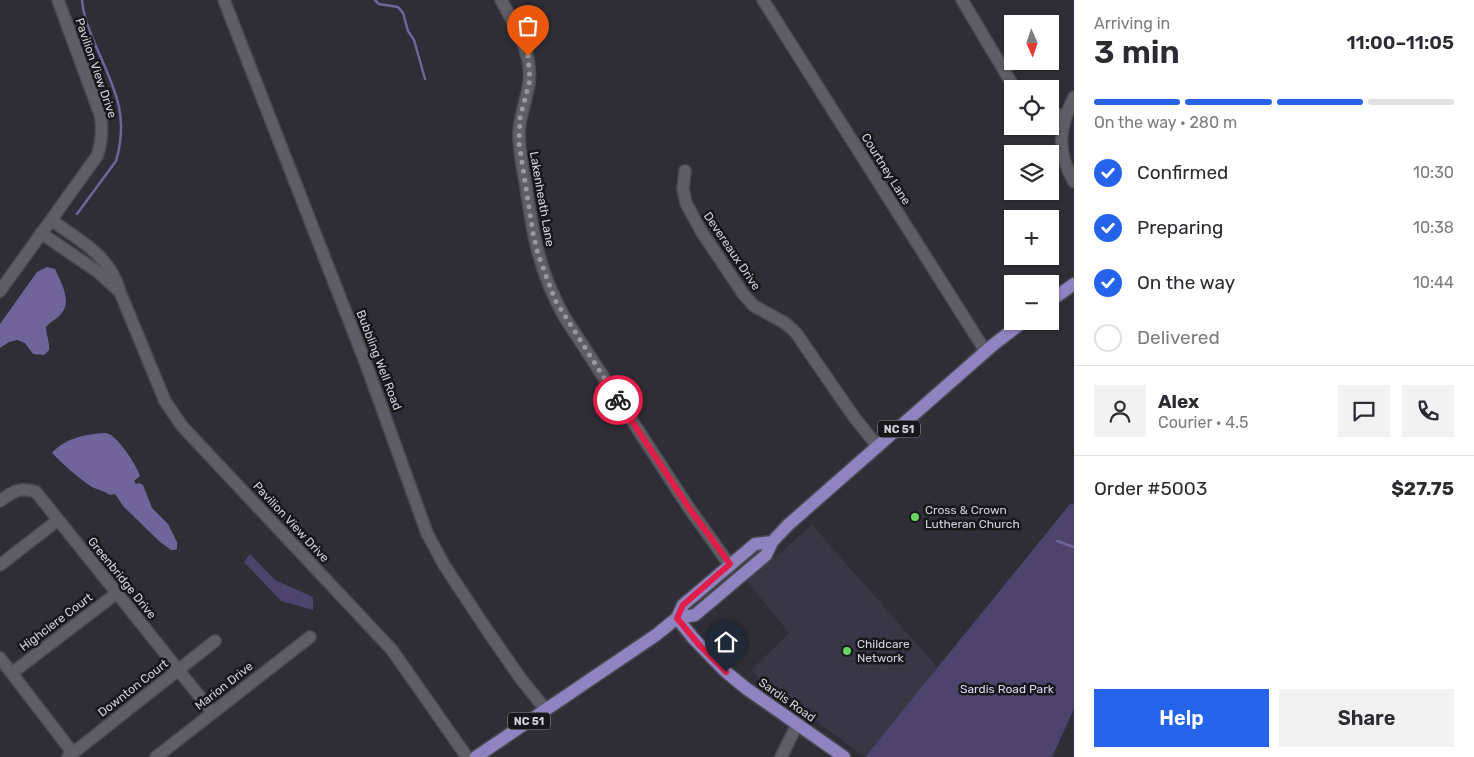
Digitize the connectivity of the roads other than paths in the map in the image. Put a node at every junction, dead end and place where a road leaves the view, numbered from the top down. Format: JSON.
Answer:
{"nodes":[{"id":1,"x":58,"y":0,"type":"edge"},
{"id":2,"x":224,"y":0,"type":"edge"},
{"id":3,"x":501,"y":0,"type":"edge"},
{"id":4,"x":763,"y":0,"type":"edge"},
{"id":5,"x":962,"y":0,"type":"edge"},
{"id":6,"x":1010,"y":80,"type":"edge"},
{"id":7,"x":1074,"y":97,"type":"edge"},
{"id":8,"x":1059,"y":115,"type":"edge"},
{"id":9,"x":1065,"y":116,"type":"junction"},
{"id":10,"x":685,"y":171,"type":"dead end"},
{"id":11,"x":1074,"y":182,"type":"edge"},
{"id":12,"x":51,"y":220,"type":"junction"},
{"id":13,"x":41,"y":233,"type":"junction"},
{"id":14,"x":1074,"y":284,"type":"edge"},
{"id":15,"x":0,"y":290,"type":"edge"},
{"id":16,"x":120,"y":292,"type":"junction"},
{"id":17,"x":1059,"y":295,"type":"edge"},
{"id":18,"x":1013,"y":330,"type":"edge"},
{"id":19,"x":986,"y":352,"type":"junction"},
{"id":20,"x":878,"y":447,"type":"junction"},
{"id":21,"x":0,"y":501,"type":"edge"},
{"id":22,"x":58,"y":520,"type":"junction"},
{"id":23,"x":772,"y":542,"type":"junction"},
{"id":24,"x":730,"y":564,"type":"junction"},
{"id":25,"x":0,"y":565,"type":"edge"},
{"id":26,"x":117,"y":593,"type":"junction"},
{"id":27,"x":677,"y":618,"type":"junction"},
{"id":28,"x":310,"y":637,"type":"dead end"},
{"id":29,"x":215,"y":641,"type":"dead end"},
{"id":30,"x":0,"y":658,"type":"edge"},
{"id":31,"x":177,"y":670,"type":"junction"},
{"id":32,"x":12,"y":673,"type":"junction"},
{"id":33,"x":546,"y":710,"type":"junction"},
{"id":34,"x":212,"y":712,"type":"junction"},
{"id":35,"x":797,"y":725,"type":"junction"},
{"id":36,"x":70,"y":755,"type":"edge"},
{"id":37,"x":156,"y":757,"type":"edge"},
{"id":38,"x":467,"y":757,"type":"edge"},
{"id":39,"x":476,"y":757,"type":"edge"},
{"id":40,"x":781,"y":757,"type":"edge"},
{"id":41,"x":844,"y":757,"type":"edge"}],
"edges":[{"from":1,"to":12,"type":"street","name":"Pavilion View Drive"},
{"from":2,"to":33,"type":"street","name":"Bubbling Well Road"},
{"from":3,"to":24,"type":"street","name":"Lakenheath Lane"},
{"from":4,"to":19,"type":"street","name":"Courtney Lane"},
{"from":5,"to":6,"type":"street"},
{"from":7,"to":9,"type":"street"},
{"from":8,"to":9,"type":"street"},
{"from":9,"to":11,"type":"street"},
{"from":10,"to":20,"type":"street","name":"Devereaux Drive"},
{"from":12,"to":13,"type":"street","name":"Pavilion View Drive"},
{"from":12,"to":16,"type":"street","name":"Pavilion View Drive"},
{"from":13,"to":15,"type":"street","name":"Pavilion View Drive"},
{"from":13,"to":16,"type":"street","name":"Pavilion View Drive"},
{"from":14,"to":17,"type":"main road"},
{"from":16,"to":38,"type":"street","name":"Pavilion View Drive"},
{"from":18,"to":19,"type":"main road","number":"NC 51"},
{"from":19,"to":20,"type":"main road","number":"NC 51"},
{"from":20,"to":23,"type":"main road","number":"NC 51"},
{"from":21,"to":22,"type":"street","name":"Greenbridge Drive"},
{"from":22,"to":25,"type":"street"},
{"from":22,"to":26,"type":"street","name":"Greenbridge Drive"},
{"from":23,"to":24,"type":"main road","number":"NC 51"},
{"from":23,"to":27,"type":"main road","number":"NC 51"},
{"from":24,"to":27,"type":"main road","number":"NC 51"},
{"from":26,"to":31,"type":"street","name":"Greenbridge Drive"},
{"from":26,"to":32,"type":"street","name":"Highclere Court"},
{"from":27,"to":33,"type":"main road","number":"NC 51"},
{"from":27,"to":35,"type":"main road","name":"Sardis Road"},
{"from":28,"to":34,"type":"street","name":"Marion Drive"},
{"from":29,"to":31,"type":"street","name":"Downton Court"},
{"from":30,"to":32,"type":"street"},
{"from":31,"to":34,"type":"street","name":"Greenbridge Drive"},
{"from":31,"to":36,"type":"street","name":"Downton Court"},
{"from":32,"to":36,"type":"street"},
{"from":33,"to":39,"type":"main road","number":"NC 51"},
{"from":34,"to":37,"type":"street","name":"Marion Drive"},
{"from":35,"to":40,"type":"street"},
{"from":35,"to":41,"type":"main road","name":"Sardis Road"}]}
